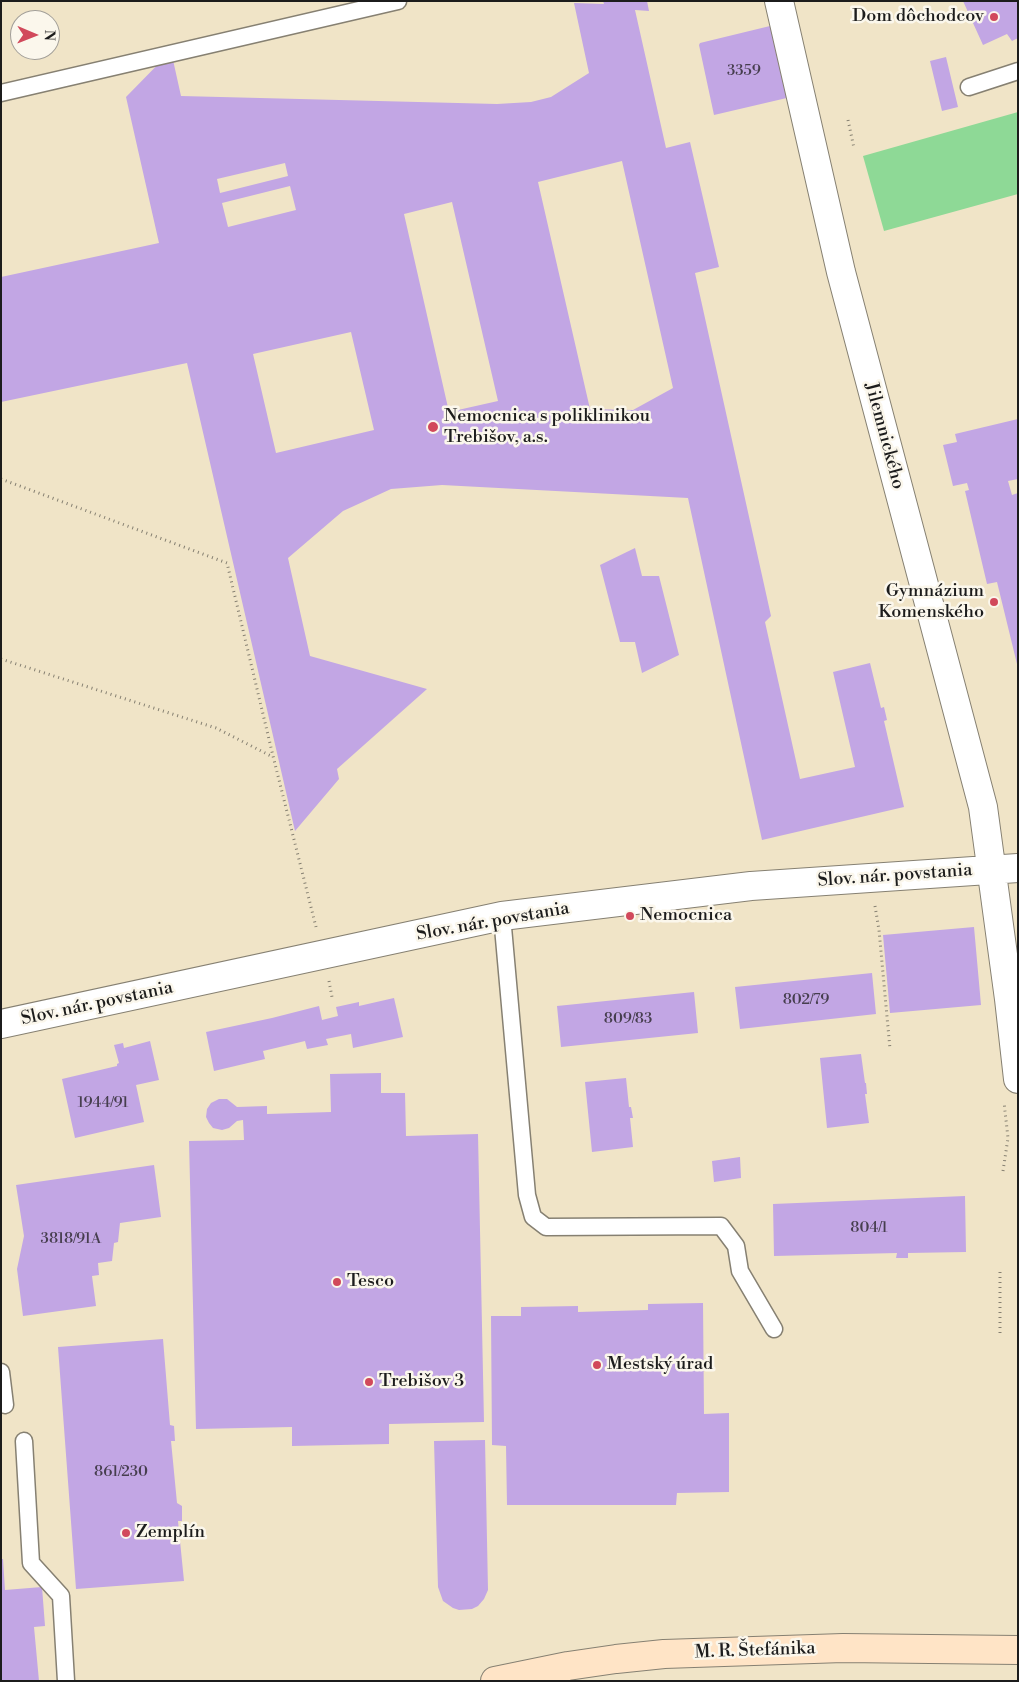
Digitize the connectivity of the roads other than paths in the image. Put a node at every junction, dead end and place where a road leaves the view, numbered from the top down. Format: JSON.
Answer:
{"nodes":[{"id":1,"x":398,"y":1,"type":"edge"},
{"id":2,"x":779,"y":1,"type":"edge"},
{"id":3,"x":1018,"y":71,"type":"edge"},
{"id":4,"x":969,"y":87,"type":"dead end"},
{"id":5,"x":1,"y":93,"type":"edge"},
{"id":6,"x":1005,"y":869,"type":"edge"},
{"id":7,"x":502,"y":916,"type":"junction"},
{"id":8,"x":1,"y":1024,"type":"edge"},
{"id":9,"x":1018,"y":1079,"type":"edge"},
{"id":10,"x":774,"y":1329,"type":"dead end"},
{"id":11,"x":1,"y":1372,"type":"edge"},
{"id":12,"x":5,"y":1404,"type":"dead end"},
{"id":13,"x":24,"y":1441,"type":"dead end"},
{"id":14,"x":1018,"y":1650,"type":"edge"},
{"id":15,"x":66,"y":1681,"type":"edge"},
{"id":16,"x":495,"y":1681,"type":"edge"}],
"edges":[{"from":1,"to":5,"type":"lane"},
{"from":2,"to":6,"type":"street","name":"Jilemnického"},
{"from":3,"to":4,"type":"lane"},
{"from":6,"to":7,"type":"street","name":"Slov. nár. povstania"},
{"from":6,"to":9,"type":"street","name":"Jilemnického"},
{"from":7,"to":8,"type":"street","name":"Slov. nár. povstania"},
{"from":7,"to":10,"type":"lane"},
{"from":11,"to":12,"type":"lane"},
{"from":13,"to":15,"type":"lane"},
{"from":14,"to":16,"type":"street","name":"M. R. Štefánika"}]}
